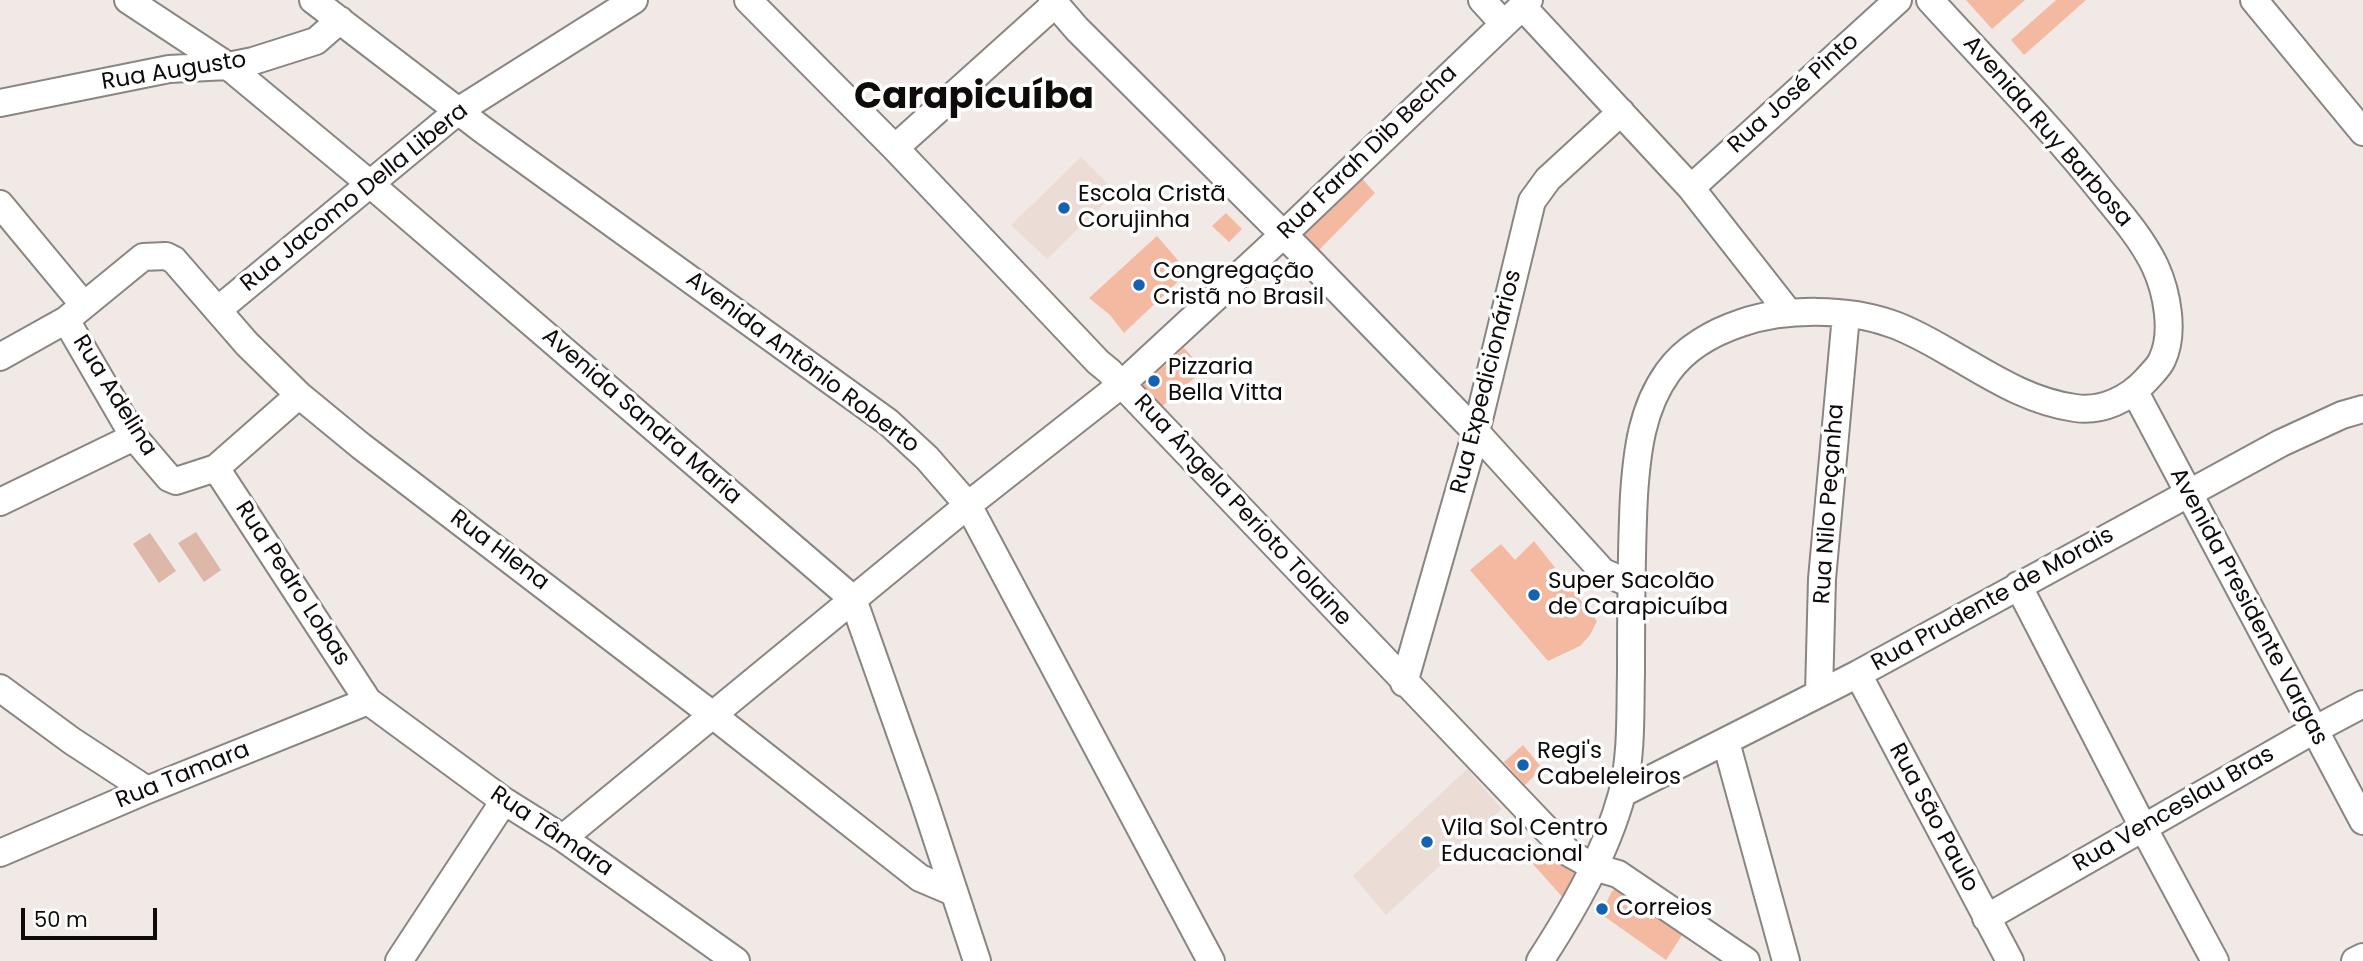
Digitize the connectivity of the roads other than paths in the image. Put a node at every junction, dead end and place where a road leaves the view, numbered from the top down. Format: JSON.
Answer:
{"nodes":[{"id":1,"x":128,"y":0,"type":"edge"},
{"id":2,"x":313,"y":0,"type":"edge"},
{"id":3,"x":634,"y":0,"type":"edge"},
{"id":4,"x":748,"y":0,"type":"edge"},
{"id":5,"x":1482,"y":0,"type":"edge"},
{"id":6,"x":1898,"y":0,"type":"edge"},
{"id":7,"x":1930,"y":0,"type":"edge"},
{"id":8,"x":2254,"y":0,"type":"edge"},
{"id":9,"x":1054,"y":2,"type":"edge"},
{"id":10,"x":1518,"y":10,"type":"edge"},
{"id":11,"x":340,"y":20,"type":"junction"},
{"id":12,"x":228,"y":66,"type":"junction"},
{"id":13,"x":0,"y":103,"type":"edge"},
{"id":14,"x":458,"y":111,"type":"junction"},
{"id":15,"x":1621,"y":112,"type":"junction"},
{"id":16,"x":2363,"y":132,"type":"edge"},
{"id":17,"x":895,"y":148,"type":"junction"},
{"id":18,"x":369,"y":183,"type":"junction"},
{"id":19,"x":1690,"y":188,"type":"junction"},
{"id":20,"x":0,"y":204,"type":"edge"},
{"id":21,"x":1283,"y":235,"type":"junction"},
{"id":22,"x":219,"y":309,"type":"junction"},
{"id":23,"x":75,"y":312,"type":"junction"},
{"id":24,"x":1789,"y":313,"type":"junction"},
{"id":25,"x":1846,"y":315,"type":"junction"},
{"id":26,"x":0,"y":357,"type":"edge"},
{"id":27,"x":1122,"y":384,"type":"junction"},
{"id":28,"x":2135,"y":392,"type":"junction"},
{"id":29,"x":299,"y":395,"type":"junction"},
{"id":30,"x":2363,"y":410,"type":"edge"},
{"id":31,"x":1476,"y":432,"type":"junction"},
{"id":32,"x":134,"y":437,"type":"junction"},
{"id":33,"x":216,"y":468,"type":"junction"},
{"id":34,"x":2188,"y":494,"type":"junction"},
{"id":35,"x":0,"y":502,"type":"edge"},
{"id":36,"x":968,"y":505,"type":"junction"},
{"id":37,"x":1631,"y":584,"type":"junction"},
{"id":38,"x":2018,"y":585,"type":"junction"},
{"id":39,"x":853,"y":599,"type":"junction"},
{"id":40,"x":1858,"y":674,"type":"junction"},
{"id":41,"x":1404,"y":683,"type":"junction"},
{"id":42,"x":0,"y":688,"type":"edge"},
{"id":43,"x":1819,"y":694,"type":"junction"},
{"id":44,"x":368,"y":701,"type":"junction"},
{"id":45,"x":2363,"y":704,"type":"edge"},
{"id":46,"x":714,"y":716,"type":"junction"},
{"id":47,"x":2314,"y":730,"type":"junction"},
{"id":48,"x":1726,"y":742,"type":"junction"},
{"id":49,"x":147,"y":790,"type":"junction"},
{"id":50,"x":1623,"y":793,"type":"junction"},
{"id":51,"x":504,"y":801,"type":"junction"},
{"id":52,"x":2363,"y":821,"type":"edge"},
{"id":53,"x":2143,"y":827,"type":"junction"},
{"id":54,"x":563,"y":838,"type":"junction"},
{"id":55,"x":0,"y":853,"type":"edge"},
{"id":56,"x":1594,"y":867,"type":"junction"},
{"id":57,"x":953,"y":892,"type":"junction"},
{"id":58,"x":1986,"y":918,"type":"junction"},
{"id":59,"x":2363,"y":957,"type":"edge"},
{"id":60,"x":399,"y":961,"type":"edge"},
{"id":61,"x":736,"y":961,"type":"edge"},
{"id":62,"x":977,"y":961,"type":"edge"},
{"id":63,"x":1210,"y":961,"type":"edge"},
{"id":64,"x":1540,"y":961,"type":"edge"},
{"id":65,"x":1746,"y":961,"type":"edge"},
{"id":66,"x":1786,"y":961,"type":"edge"},
{"id":67,"x":2010,"y":961,"type":"edge"},
{"id":68,"x":2214,"y":961,"type":"edge"},
{"id":69,"x":2355,"y":961,"type":"edge"}],
"edges":[{"from":1,"to":12,"type":"street","name":"Avenida Sandra Maria"},
{"from":2,"to":11,"type":"street","name":"Avenida Antônio Roberto"},
{"from":3,"to":14,"type":"street","name":"Rua Jacomo Della Libera"},
{"from":4,"to":17,"type":"street","name":"Rua Ângela Perioto Tolaine"},
{"from":5,"to":10,"type":"street"},
{"from":6,"to":19,"type":"street","name":"Rua José Pinto"},
{"from":7,"to":28,"type":"street","name":"Avenida Ruy Barbosa"},
{"from":8,"to":16,"type":"street"},
{"from":9,"to":17,"type":"street"},
{"from":9,"to":21,"type":"street"},
{"from":10,"to":15,"type":"street"},
{"from":10,"to":21,"type":"street","name":"Rua Farah Dib Becha"},
{"from":11,"to":12,"type":"street","name":"Rua Augusto"},
{"from":11,"to":14,"type":"street","name":"Avenida Antônio Roberto"},
{"from":12,"to":13,"type":"street","name":"Rua Augusto"},
{"from":12,"to":18,"type":"street","name":"Avenida Sandra Maria"},
{"from":14,"to":18,"type":"street","name":"Rua Jacomo Della Libera"},
{"from":14,"to":36,"type":"street","name":"Avenida Antônio Roberto"},
{"from":15,"to":19,"type":"street"},
{"from":15,"to":31,"type":"street","name":"Rua Expedicionários"},
{"from":17,"to":27,"type":"street","name":"Rua Ângela Perioto Tolaine"},
{"from":18,"to":22,"type":"street","name":"Rua Jacomo Della Libera"},
{"from":18,"to":39,"type":"street","name":"Avenida Sandra Maria"},
{"from":19,"to":24,"type":"street"},
{"from":20,"to":23,"type":"street","name":"Rua Adelina"},
{"from":21,"to":27,"type":"street","name":"Rua Farah Dib Becha"},
{"from":21,"to":31,"type":"street"},
{"from":22,"to":23,"type":"street","name":"Rua Hlena"},
{"from":22,"to":29,"type":"street","name":"Rua Hlena"},
{"from":23,"to":26,"type":"street","name":"Rua Hlena"},
{"from":23,"to":32,"type":"street","name":"Rua Adelina"},
{"from":24,"to":25,"type":"street","name":"Avenida Ruy Barbosa"},
{"from":24,"to":37,"type":"street","name":"Avenida Ruy Barbosa"},
{"from":25,"to":28,"type":"street","name":"Avenida Ruy Barbosa"},
{"from":25,"to":43,"type":"street","name":"Rua Nilo Peçanha"},
{"from":27,"to":36,"type":"street","name":"Rua Farah Dib Becha"},
{"from":27,"to":41,"type":"street","name":"Rua Ângela Perioto Tolaine"},
{"from":28,"to":34,"type":"street","name":"Avenida Presidente Vargas"},
{"from":29,"to":33,"type":"street"},
{"from":29,"to":46,"type":"street","name":"Rua Hlena"},
{"from":30,"to":34,"type":"street","name":"Rua Prudente de Morais"},
{"from":31,"to":37,"type":"street"},
{"from":31,"to":41,"type":"street","name":"Rua Expedicionários"},
{"from":32,"to":33,"type":"street","name":"Rua Adelina"},
{"from":32,"to":35,"type":"street"},
{"from":33,"to":44,"type":"street","name":"Rua Pedro Lobas"},
{"from":34,"to":38,"type":"street","name":"Rua Prudente de Morais"},
{"from":34,"to":47,"type":"street","name":"Avenida Presidente Vargas"},
{"from":36,"to":39,"type":"street","name":"Rua Farah Dib Becha"},
{"from":36,"to":63,"type":"street","name":"Avenida Antônio Roberto"},
{"from":37,"to":50,"type":"street","name":"Avenida Ruy Barbosa"},
{"from":38,"to":40,"type":"street","name":"Rua Prudente de Morais"},
{"from":38,"to":53,"type":"street"},
{"from":39,"to":46,"type":"street","name":"Rua Farah Dib Becha"},
{"from":39,"to":57,"type":"street","name":"Avenida Sandra Maria"},
{"from":40,"to":43,"type":"street","name":"Rua Prudente de Morais"},
{"from":40,"to":58,"type":"street","name":"Rua São Paulo"},
{"from":41,"to":56,"type":"street","name":"Rua Ângela Perioto Tolaine"},
{"from":42,"to":49,"type":"street"},
{"from":43,"to":48,"type":"street","name":"Rua Prudente de Morais"},
{"from":44,"to":49,"type":"street","name":"Rua Tamara"},
{"from":44,"to":51,"type":"street","name":"Rua Tâmara"},
{"from":45,"to":47,"type":"street","name":"Rua Venceslau Bras"},
{"from":46,"to":54,"type":"street","name":"Rua Farah Dib Becha"},
{"from":46,"to":57,"type":"street","name":"Rua Hlena"},
{"from":47,"to":52,"type":"street","name":"Avenida Presidente Vargas"},
{"from":47,"to":53,"type":"street","name":"Rua Venceslau Bras"},
{"from":48,"to":50,"type":"street","name":"Rua Prudente de Morais"},
{"from":48,"to":66,"type":"street"},
{"from":49,"to":55,"type":"street","name":"Rua Tamara"},
{"from":50,"to":56,"type":"street","name":"Avenida Ruy Barbosa"},
{"from":51,"to":54,"type":"street","name":"Rua Tâmara"},
{"from":51,"to":60,"type":"street"},
{"from":53,"to":58,"type":"street","name":"Rua Venceslau Bras"},
{"from":53,"to":68,"type":"street"},
{"from":54,"to":61,"type":"street","name":"Rua Tâmara"},
{"from":56,"to":64,"type":"street","name":"Avenida Ruy Barbosa"},
{"from":56,"to":65,"type":"street","name":"Rua Ângela Perioto Tolaine"},
{"from":57,"to":62,"type":"street","name":"Avenida Sandra Maria"},
{"from":58,"to":67,"type":"street","name":"Rua São Paulo"},
{"from":59,"to":69,"type":"street"}]}
